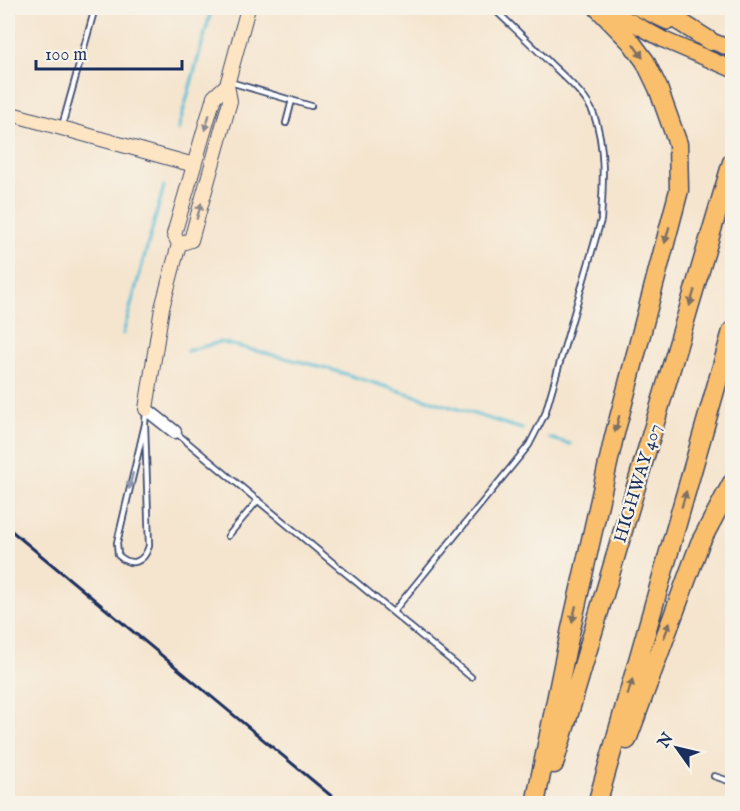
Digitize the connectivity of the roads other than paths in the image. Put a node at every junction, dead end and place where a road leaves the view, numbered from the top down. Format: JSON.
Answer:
{"nodes":[{"id":1,"x":95,"y":8,"type":"edge"},
{"id":2,"x":248,"y":8,"type":"edge"},
{"id":3,"x":493,"y":8,"type":"edge"},
{"id":4,"x":598,"y":8,"type":"edge"},
{"id":5,"x":606,"y":8,"type":"edge"},
{"id":6,"x":638,"y":8,"type":"edge"},
{"id":7,"x":658,"y":8,"type":"edge"},
{"id":8,"x":732,"y":49,"type":"edge"},
{"id":9,"x":707,"y":50,"type":"junction"},
{"id":10,"x":732,"y":69,"type":"edge"},
{"id":11,"x":227,"y":83,"type":"junction"},
{"id":12,"x":292,"y":100,"type":"junction"},
{"id":13,"x":311,"y":106,"type":"dead end"},
{"id":14,"x":8,"y":112,"type":"edge"},
{"id":15,"x":286,"y":123,"type":"dead end"},
{"id":16,"x":61,"y":128,"type":"junction"},
{"id":17,"x":732,"y":162,"type":"edge"},
{"id":18,"x":194,"y":165,"type":"junction"},
{"id":19,"x":179,"y":244,"type":"junction"},
{"id":20,"x":732,"y":331,"type":"edge"},
{"id":21,"x":146,"y":409,"type":"junction"},
{"id":22,"x":145,"y":424,"type":"junction"},
{"id":23,"x":175,"y":432,"type":"joint"},
{"id":24,"x":732,"y":483,"type":"edge"},
{"id":25,"x":258,"y":500,"type":"junction"},
{"id":26,"x":228,"y":536,"type":"dead end"},
{"id":27,"x":393,"y":612,"type":"junction"},
{"id":28,"x":471,"y":677,"type":"dead end"},
{"id":29,"x":714,"y":776,"type":"dead end"},
{"id":30,"x":732,"y":782,"type":"edge"},
{"id":31,"x":535,"y":804,"type":"edge"},
{"id":32,"x":542,"y":804,"type":"edge"},
{"id":33,"x":597,"y":804,"type":"edge"},
{"id":34,"x":604,"y":804,"type":"edge"}],
"edges":[{"from":1,"to":16,"type":"lane"},
{"from":2,"to":11,"type":"main road"},
{"from":3,"to":27,"type":"lane"},
{"from":4,"to":31,"type":"highway","one_way":true},
{"from":5,"to":9,"type":"main road"},
{"from":6,"to":9,"type":"main road"},
{"from":7,"to":9,"type":"highway"},
{"from":8,"to":9,"type":"main road"},
{"from":9,"to":10,"type":"main road"},
{"from":11,"to":12,"type":"lane"},
{"from":11,"to":18,"type":"main road","one_way":true},
{"from":19,"to":11,"type":"main road","one_way":true},
{"from":12,"to":13,"type":"lane"},
{"from":12,"to":15,"type":"lane"},
{"from":14,"to":16,"type":"main road"},
{"from":16,"to":18,"type":"main road"},
{"from":17,"to":32,"type":"highway","name":"HIGHWAY 407","one_way":true},
{"from":18,"to":19,"type":"main road"},
{"from":19,"to":21,"type":"main road"},
{"from":33,"to":20,"type":"highway","one_way":true},
{"from":21,"to":22,"type":"lane"},
{"from":21,"to":23,"type":"street"},
{"from":22,"to":22,"type":"lane","one_way":true},
{"from":23,"to":25,"type":"lane"},
{"from":34,"to":24,"type":"highway","one_way":true},
{"from":25,"to":26,"type":"lane"},
{"from":25,"to":27,"type":"lane"},
{"from":27,"to":28,"type":"lane"},
{"from":29,"to":30,"type":"lane"}]}
